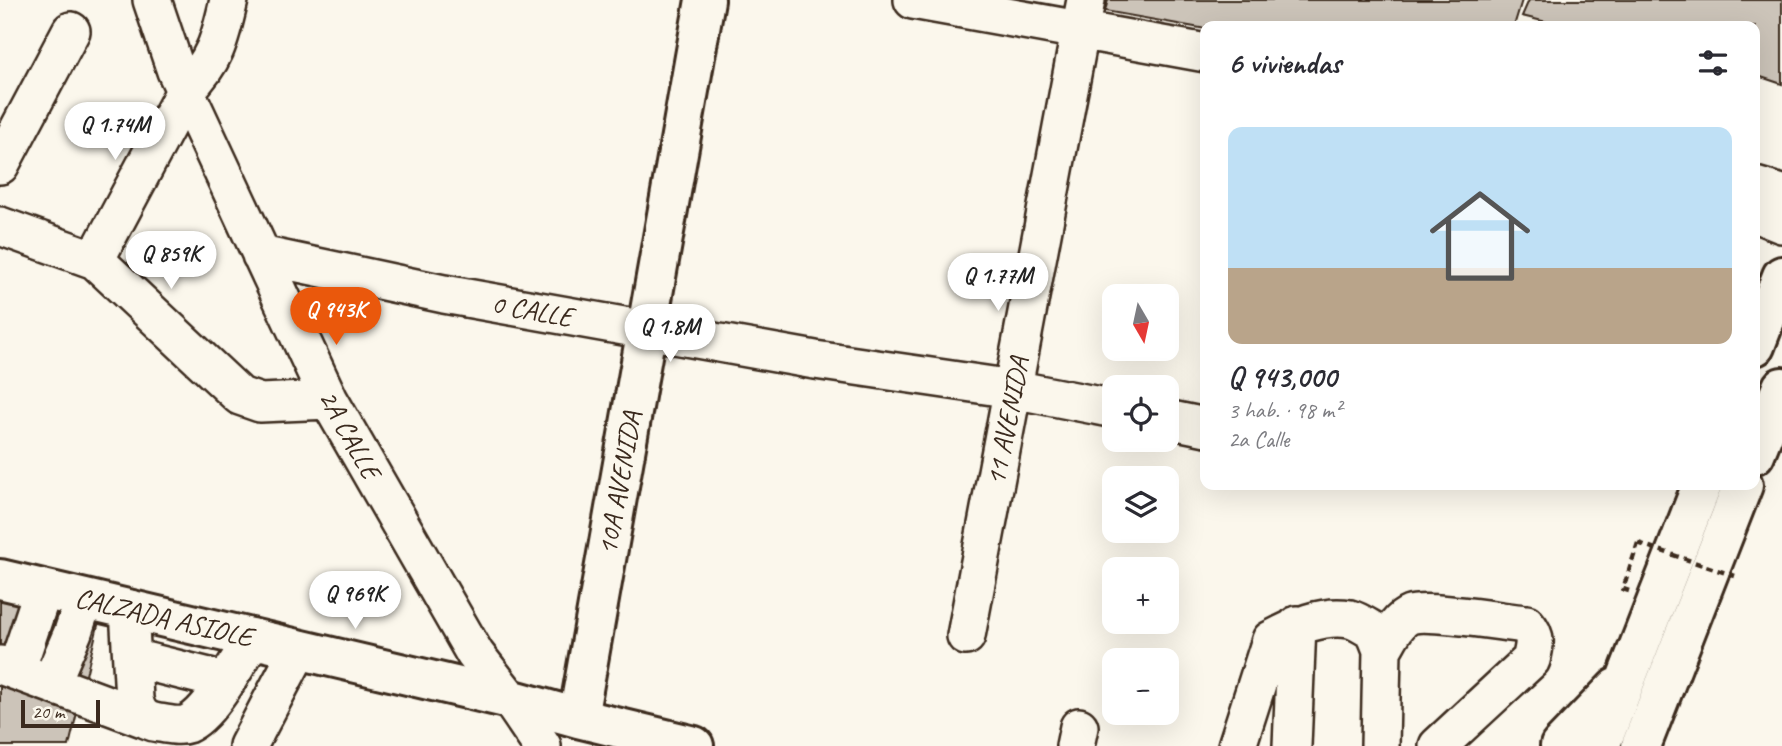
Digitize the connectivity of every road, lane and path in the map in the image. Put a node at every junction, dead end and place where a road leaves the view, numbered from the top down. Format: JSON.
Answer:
{"nodes":[{"id":1,"x":152,"y":0,"type":"edge"},
{"id":2,"x":229,"y":0,"type":"edge"},
{"id":3,"x":705,"y":0,"type":"edge"},
{"id":4,"x":913,"y":0,"type":"edge"},
{"id":5,"x":1084,"y":15,"type":"edge"},
{"id":6,"x":71,"y":31,"type":"dead end"},
{"id":7,"x":1200,"y":51,"type":"edge"},
{"id":8,"x":185,"y":92,"type":"junction"},
{"id":9,"x":0,"y":165,"type":"edge"},
{"id":10,"x":1760,"y":187,"type":"edge"},
{"id":11,"x":1782,"y":194,"type":"edge"},
{"id":12,"x":1760,"y":215,"type":"edge"},
{"id":13,"x":1782,"y":224,"type":"edge"},
{"id":14,"x":0,"y":226,"type":"edge"},
{"id":15,"x":261,"y":255,"type":"junction"},
{"id":16,"x":95,"y":260,"type":"junction"},
{"id":17,"x":1782,"y":276,"type":"edge"},
{"id":18,"x":646,"y":330,"type":"junction"},
{"id":19,"x":1760,"y":333,"type":"edge"},
{"id":20,"x":1782,"y":387,"type":"edge"},
{"id":21,"x":1013,"y":389,"type":"junction"},
{"id":22,"x":329,"y":400,"type":"junction"},
{"id":23,"x":1102,"y":406,"type":"edge"},
{"id":24,"x":1179,"y":421,"type":"edge"},
{"id":25,"x":1200,"y":426,"type":"edge"},
{"id":26,"x":1760,"y":442,"type":"edge"},
{"id":27,"x":1700,"y":490,"type":"edge"},
{"id":28,"x":1741,"y":490,"type":"edge"},
{"id":29,"x":1735,"y":576,"type":"dead end"},
{"id":30,"x":0,"y":579,"type":"edge"},
{"id":31,"x":1623,"y":589,"type":"dead end"},
{"id":32,"x":43,"y":590,"type":"junction"},
{"id":33,"x":84,"y":599,"type":"junction"},
{"id":34,"x":129,"y":609,"type":"junction"},
{"id":35,"x":1297,"y":625,"type":"junction"},
{"id":36,"x":966,"y":636,"type":"dead end"},
{"id":37,"x":253,"y":638,"type":"junction"},
{"id":38,"x":299,"y":649,"type":"junction"},
{"id":39,"x":1382,"y":650,"type":"junction"},
{"id":40,"x":132,"y":658,"type":"junction"},
{"id":41,"x":8,"y":668,"type":"edge"},
{"id":42,"x":1625,"y":679,"type":"junction"},
{"id":43,"x":225,"y":681,"type":"junction"},
{"id":44,"x":51,"y":683,"type":"junction"},
{"id":45,"x":510,"y":699,"type":"junction"},
{"id":46,"x":142,"y":718,"type":"junction"},
{"id":47,"x":578,"y":718,"type":"junction"},
{"id":48,"x":248,"y":746,"type":"edge"},
{"id":49,"x":541,"y":746,"type":"edge"},
{"id":50,"x":695,"y":746,"type":"edge"},
{"id":51,"x":1237,"y":746,"type":"edge"},
{"id":52,"x":1292,"y":746,"type":"edge"},
{"id":53,"x":1380,"y":746,"type":"edge"},
{"id":54,"x":1438,"y":746,"type":"edge"},
{"id":55,"x":1560,"y":746,"type":"edge"},
{"id":56,"x":1600,"y":746,"type":"edge"},
{"id":57,"x":1641,"y":746,"type":"edge"}],
"edges":[{"from":1,"to":8,"type":"street","name":"2A CALLE"},
{"from":2,"to":8,"type":"street"},
{"from":3,"to":18,"type":"main road","name":"10A AVENIDA"},
{"from":4,"to":5,"type":"street"},
{"from":5,"to":7,"type":"street"},
{"from":5,"to":21,"type":"street","name":"11 AVENIDA"},
{"from":6,"to":9,"type":"street"},
{"from":8,"to":15,"type":"street","name":"2A CALLE"},
{"from":8,"to":16,"type":"street"},
{"from":10,"to":11,"type":"street"},
{"from":12,"to":13,"type":"street"},
{"from":14,"to":16,"type":"street"},
{"from":15,"to":18,"type":"street","name":"0 CALLE"},
{"from":15,"to":22,"type":"street","name":"2A CALLE"},
{"from":16,"to":22,"type":"street"},
{"from":17,"to":19,"type":"main road"},
{"from":18,"to":21,"type":"street","name":"0 CALLE"},
{"from":18,"to":47,"type":"main road","name":"10A AVENIDA"},
{"from":20,"to":26,"type":"main road"},
{"from":21,"to":23,"type":"street","name":"0 CALLE"},
{"from":21,"to":36,"type":"street","name":"11 AVENIDA"},
{"from":22,"to":45,"type":"street","name":"2A CALLE"},
{"from":24,"to":25,"type":"street"},
{"from":27,"to":42,"type":"main road"},
{"from":28,"to":57,"type":"main road"},
{"from":29,"to":31,"type":"path","bridge":true},
{"from":30,"to":32,"type":"main road","name":"CALZADA ASIOLE"},
{"from":32,"to":33,"type":"main road","name":"CALZADA ASIOLE"},
{"from":32,"to":41,"type":"street"},
{"from":33,"to":34,"type":"main road","name":"CALZADA ASIOLE"},
{"from":33,"to":44,"type":"street"},
{"from":34,"to":37,"type":"main road","name":"CALZADA ASIOLE"},
{"from":34,"to":40,"type":"street"},
{"from":35,"to":39,"type":"street"},
{"from":35,"to":51,"type":"street"},
{"from":35,"to":52,"type":"street"},
{"from":37,"to":38,"type":"main road","name":"CALZADA ASIOLE"},
{"from":37,"to":43,"type":"street"},
{"from":38,"to":45,"type":"main road","name":"CALZADA ASIOLE"},
{"from":38,"to":48,"type":"street"},
{"from":39,"to":53,"type":"street"},
{"from":39,"to":54,"type":"street"},
{"from":40,"to":43,"type":"street"},
{"from":40,"to":46,"type":"street"},
{"from":41,"to":44,"type":"street"},
{"from":42,"to":55,"type":"main road"},
{"from":42,"to":56,"type":"main road"},
{"from":43,"to":46,"type":"street"},
{"from":44,"to":46,"type":"street"},
{"from":45,"to":47,"type":"main road","name":"CALZADA ASIOLE"},
{"from":45,"to":49,"type":"street","name":"2A CALLE"},
{"from":47,"to":50,"type":"main road","name":"CALZADA ASIOLE"}]}
